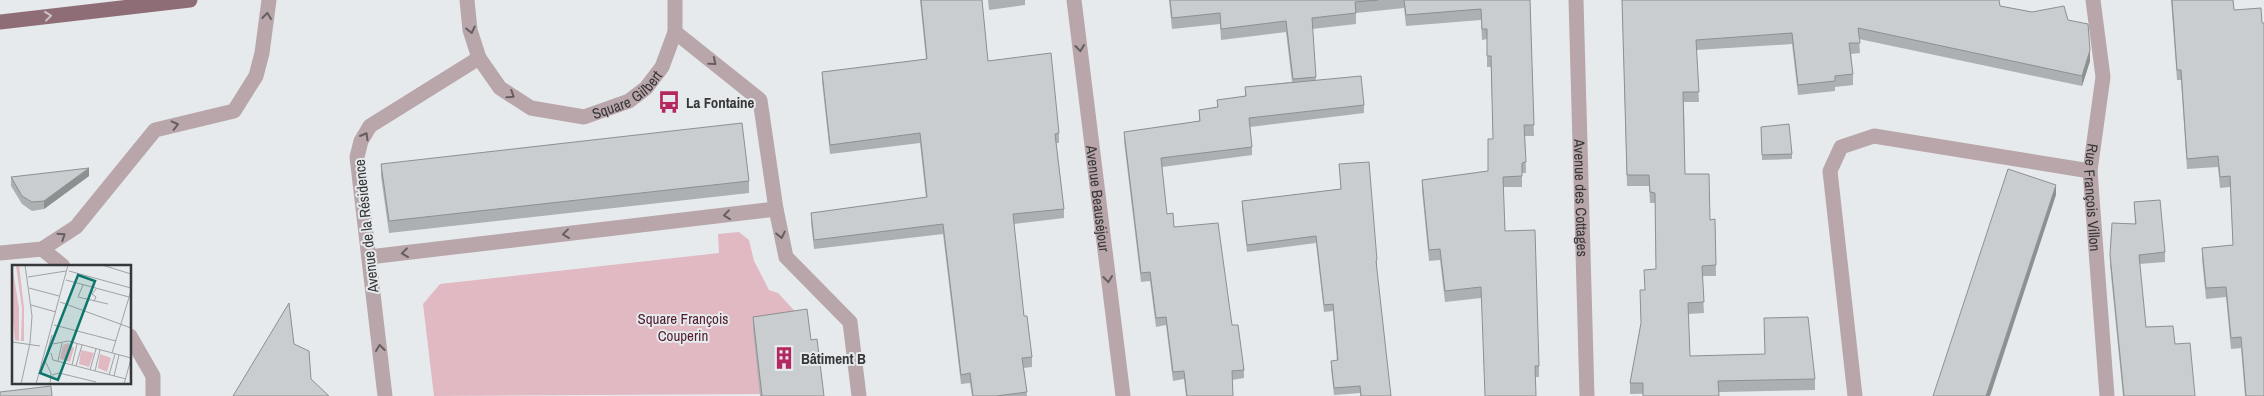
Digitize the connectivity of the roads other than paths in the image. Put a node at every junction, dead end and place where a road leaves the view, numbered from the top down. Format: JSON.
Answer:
{"nodes":[{"id":1,"x":190,"y":0,"type":"edge"},
{"id":2,"x":270,"y":0,"type":"edge"},
{"id":3,"x":467,"y":0,"type":"edge"},
{"id":4,"x":676,"y":0,"type":"edge"},
{"id":5,"x":1074,"y":0,"type":"edge"},
{"id":6,"x":1576,"y":0,"type":"edge"},
{"id":7,"x":2093,"y":0,"type":"edge"},
{"id":8,"x":0,"y":22,"type":"edge"},
{"id":9,"x":675,"y":32,"type":"junction"},
{"id":10,"x":479,"y":58,"type":"junction"},
{"id":11,"x":2090,"y":170,"type":"junction"},
{"id":12,"x":776,"y":209,"type":"junction"},
{"id":13,"x":42,"y":249,"type":"junction"},
{"id":14,"x":0,"y":253,"type":"edge"},
{"id":15,"x":369,"y":257,"type":"junction"},
{"id":16,"x":62,"y":265,"type":"edge"},
{"id":17,"x":131,"y":338,"type":"edge"},
{"id":18,"x":153,"y":396,"type":"edge"},
{"id":19,"x":385,"y":396,"type":"edge"},
{"id":20,"x":860,"y":396,"type":"edge"},
{"id":21,"x":1123,"y":396,"type":"edge"},
{"id":22,"x":1587,"y":396,"type":"edge"},
{"id":23,"x":1856,"y":396,"type":"edge"},
{"id":24,"x":2107,"y":396,"type":"edge"}],
"edges":[{"from":8,"to":1,"type":"main road","one_way":true},
{"from":13,"to":2,"type":"street","one_way":true},
{"from":3,"to":10,"type":"street","name":"Square Gilbert","one_way":true},
{"from":4,"to":9,"type":"street","name":"Square Gilbert"},
{"from":5,"to":21,"type":"street","name":"Avenue Beauséjour","one_way":true},
{"from":6,"to":22,"type":"street","name":"Avenue des Cottages"},
{"from":7,"to":11,"type":"street","name":"Rue François Villon"},
{"from":10,"to":9,"type":"street","name":"Square Gilbert","one_way":true},
{"from":9,"to":12,"type":"street","one_way":true},
{"from":15,"to":10,"type":"street","name":"Avenue de la Résidence","one_way":true},
{"from":11,"to":23,"type":"street"},
{"from":11,"to":24,"type":"street","name":"Rue François Villon"},
{"from":12,"to":15,"type":"street","one_way":true},
{"from":12,"to":20,"type":"street","one_way":true},
{"from":13,"to":14,"type":"street"},
{"from":13,"to":16,"type":"street"},
{"from":19,"to":15,"type":"street","name":"Avenue de la Résidence","one_way":true},
{"from":17,"to":18,"type":"street"}]}
